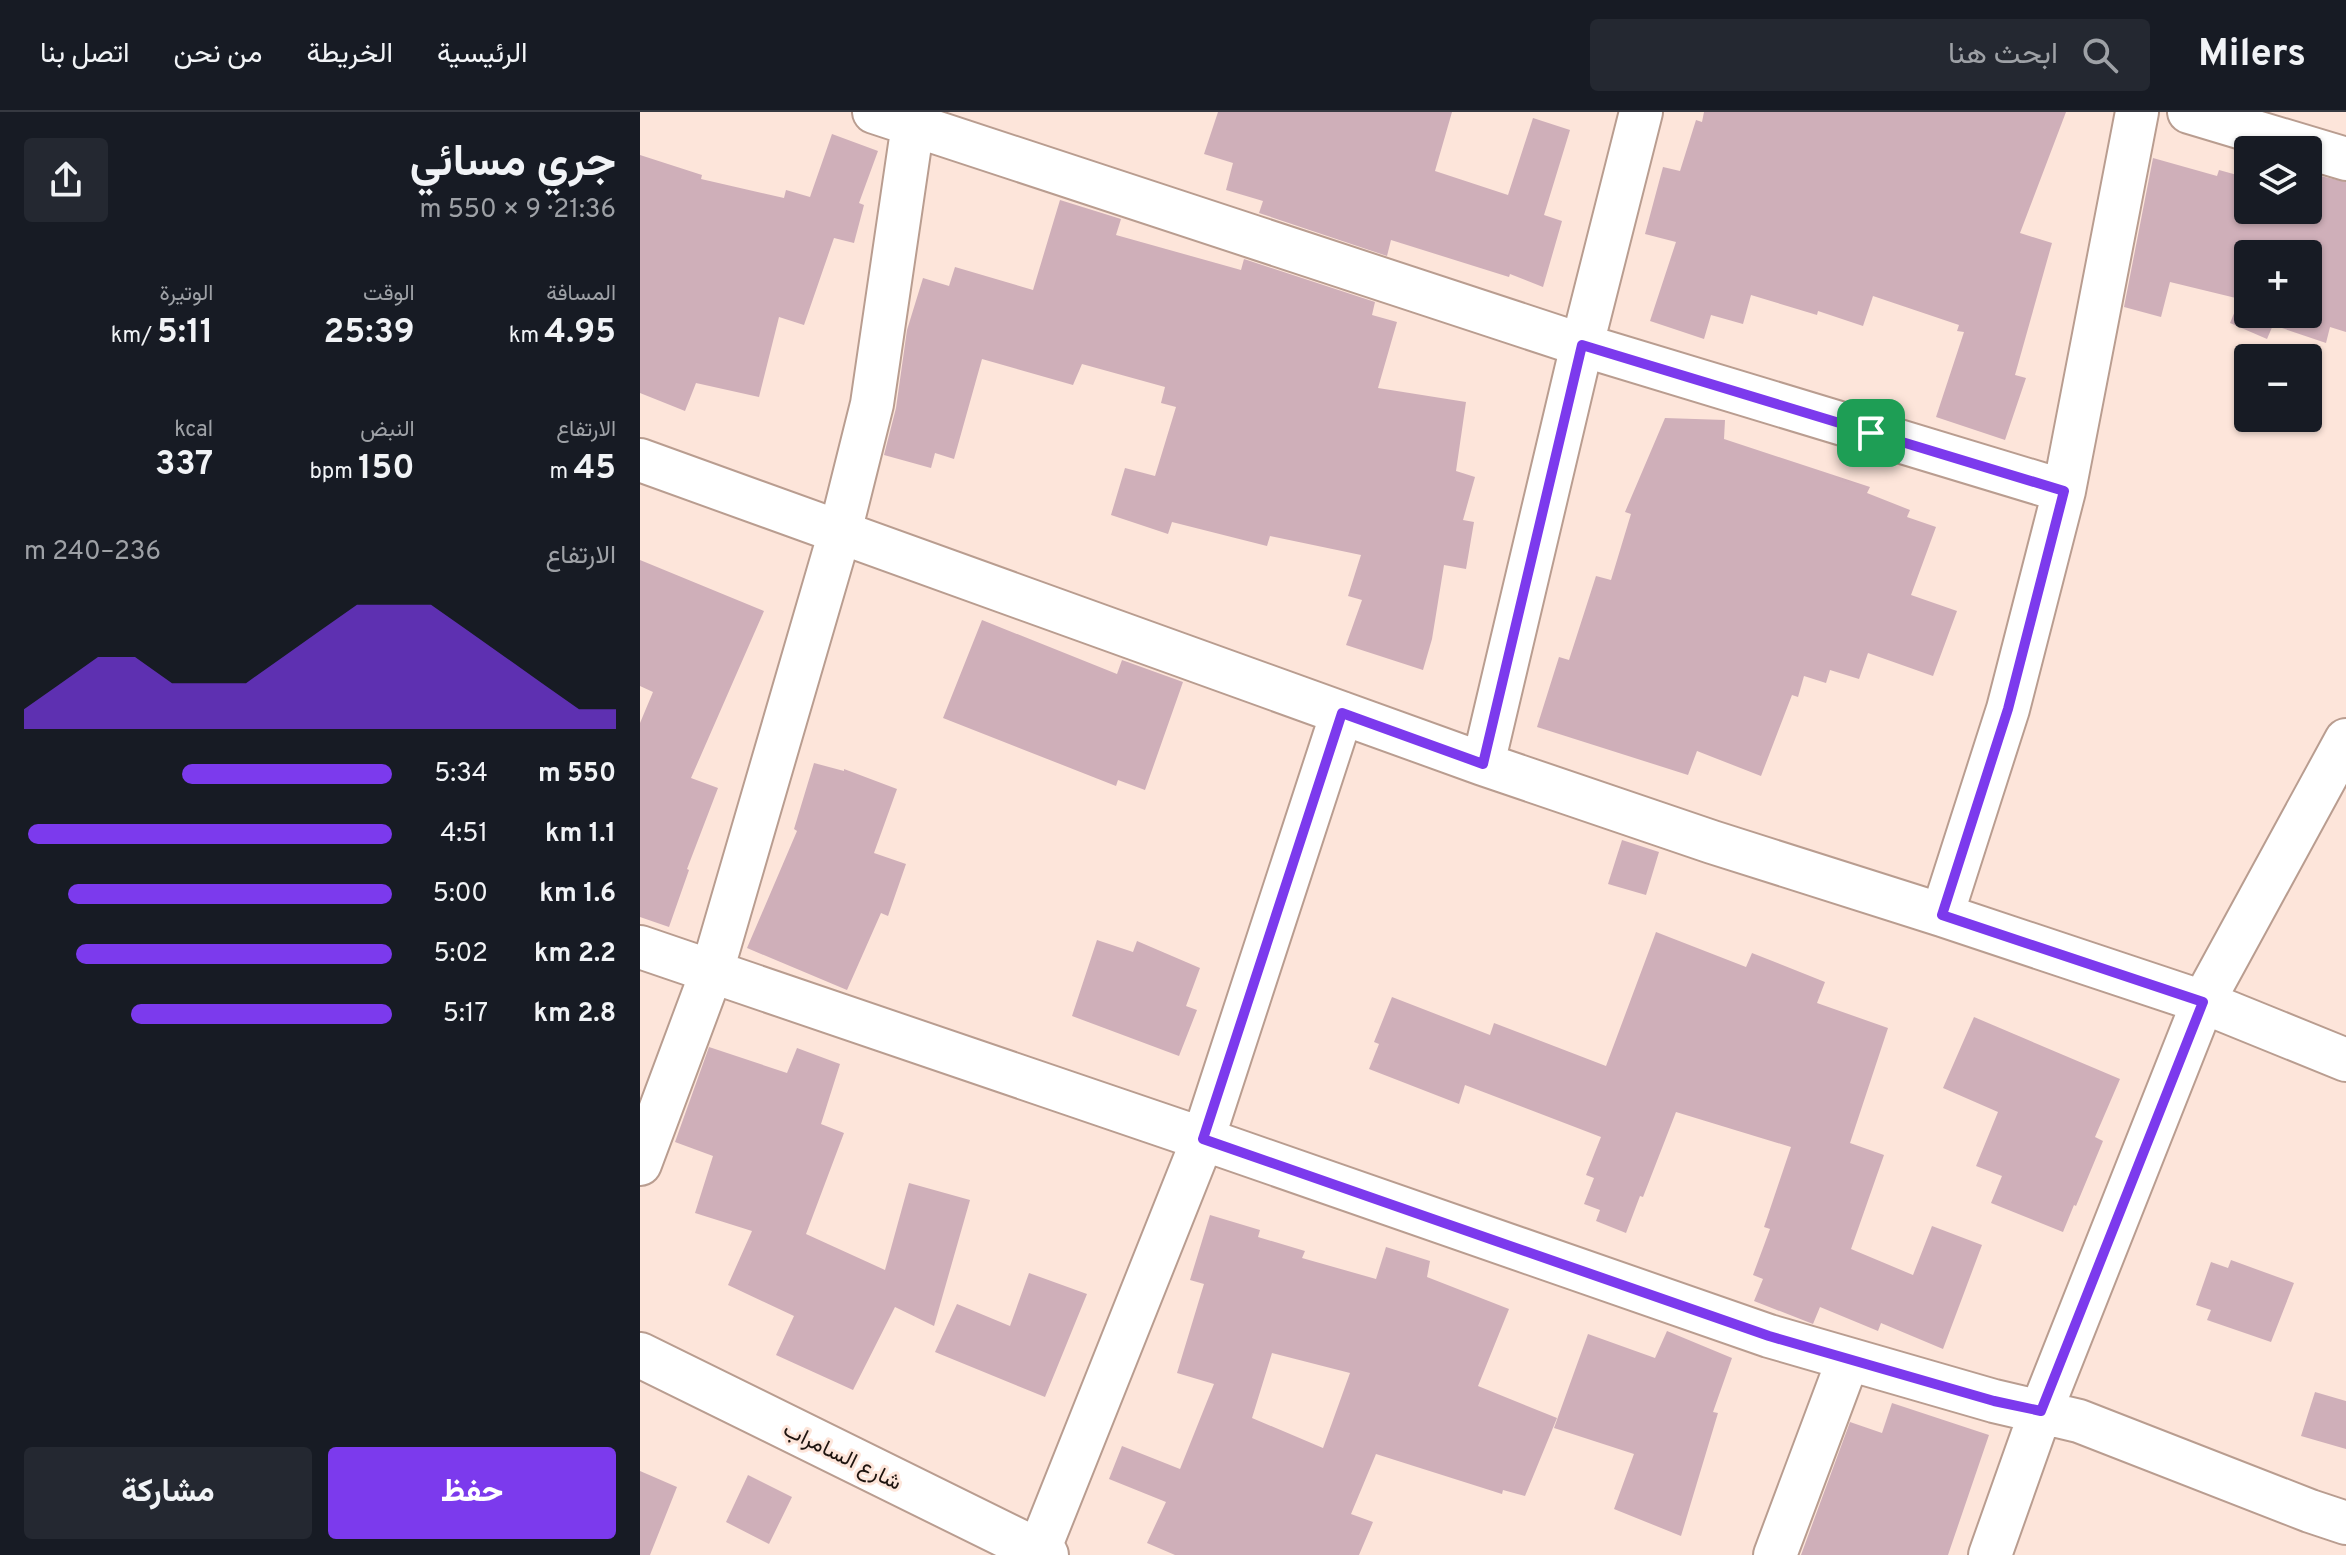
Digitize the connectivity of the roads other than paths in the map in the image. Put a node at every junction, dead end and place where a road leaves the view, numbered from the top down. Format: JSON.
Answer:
{"nodes":[{"id":1,"x":1641,"y":112,"type":"edge"},
{"id":2,"x":2137,"y":112,"type":"edge"},
{"id":3,"x":2189,"y":112,"type":"edge"},
{"id":4,"x":901,"y":116,"type":"edge"},
{"id":5,"x":2346,"y":159,"type":"edge"},
{"id":6,"x":1582,"y":345,"type":"junction"},
{"id":7,"x":640,"y":460,"type":"edge"},
{"id":8,"x":2064,"y":491,"type":"junction"},
{"id":9,"x":840,"y":532,"type":"junction"},
{"id":10,"x":1342,"y":713,"type":"junction"},
{"id":11,"x":2346,"y":740,"type":"edge"},
{"id":12,"x":1483,"y":764,"type":"junction"},
{"id":13,"x":1942,"y":915,"type":"junction"},
{"id":14,"x":640,"y":947,"type":"edge"},
{"id":15,"x":712,"y":971,"type":"junction"},
{"id":16,"x":2203,"y":1002,"type":"junction"},
{"id":17,"x":2346,"y":1060,"type":"edge"},
{"id":18,"x":1203,"y":1139,"type":"junction"},
{"id":19,"x":640,"y":1164,"type":"edge"},
{"id":20,"x":640,"y":1355,"type":"edge"},
{"id":21,"x":1848,"y":1360,"type":"junction"},
{"id":22,"x":2041,"y":1411,"type":"junction"},
{"id":23,"x":2346,"y":1523,"type":"edge"},
{"id":24,"x":1041,"y":1554,"type":"edge"},
{"id":25,"x":1775,"y":1555,"type":"edge"},
{"id":26,"x":1990,"y":1555,"type":"edge"}],
"edges":[{"from":1,"to":6,"type":"street"},
{"from":2,"to":8,"type":"street"},
{"from":3,"to":5,"type":"street"},
{"from":4,"to":6,"type":"street"},
{"from":4,"to":9,"type":"street"},
{"from":6,"to":8,"type":"street"},
{"from":6,"to":12,"type":"street"},
{"from":7,"to":9,"type":"street"},
{"from":8,"to":13,"type":"street"},
{"from":9,"to":10,"type":"street"},
{"from":9,"to":15,"type":"street"},
{"from":10,"to":12,"type":"street"},
{"from":10,"to":18,"type":"street"},
{"from":11,"to":16,"type":"street"},
{"from":12,"to":13,"type":"street"},
{"from":13,"to":16,"type":"street"},
{"from":14,"to":15,"type":"street"},
{"from":15,"to":18,"type":"street"},
{"from":15,"to":19,"type":"street"},
{"from":16,"to":17,"type":"street"},
{"from":16,"to":22,"type":"street"},
{"from":18,"to":21,"type":"street"},
{"from":18,"to":24,"type":"street"},
{"from":20,"to":24,"type":"street","name":"شارع السامراب"},
{"from":21,"to":22,"type":"street"},
{"from":21,"to":25,"type":"street"},
{"from":22,"to":23,"type":"street"},
{"from":22,"to":26,"type":"street"}]}
